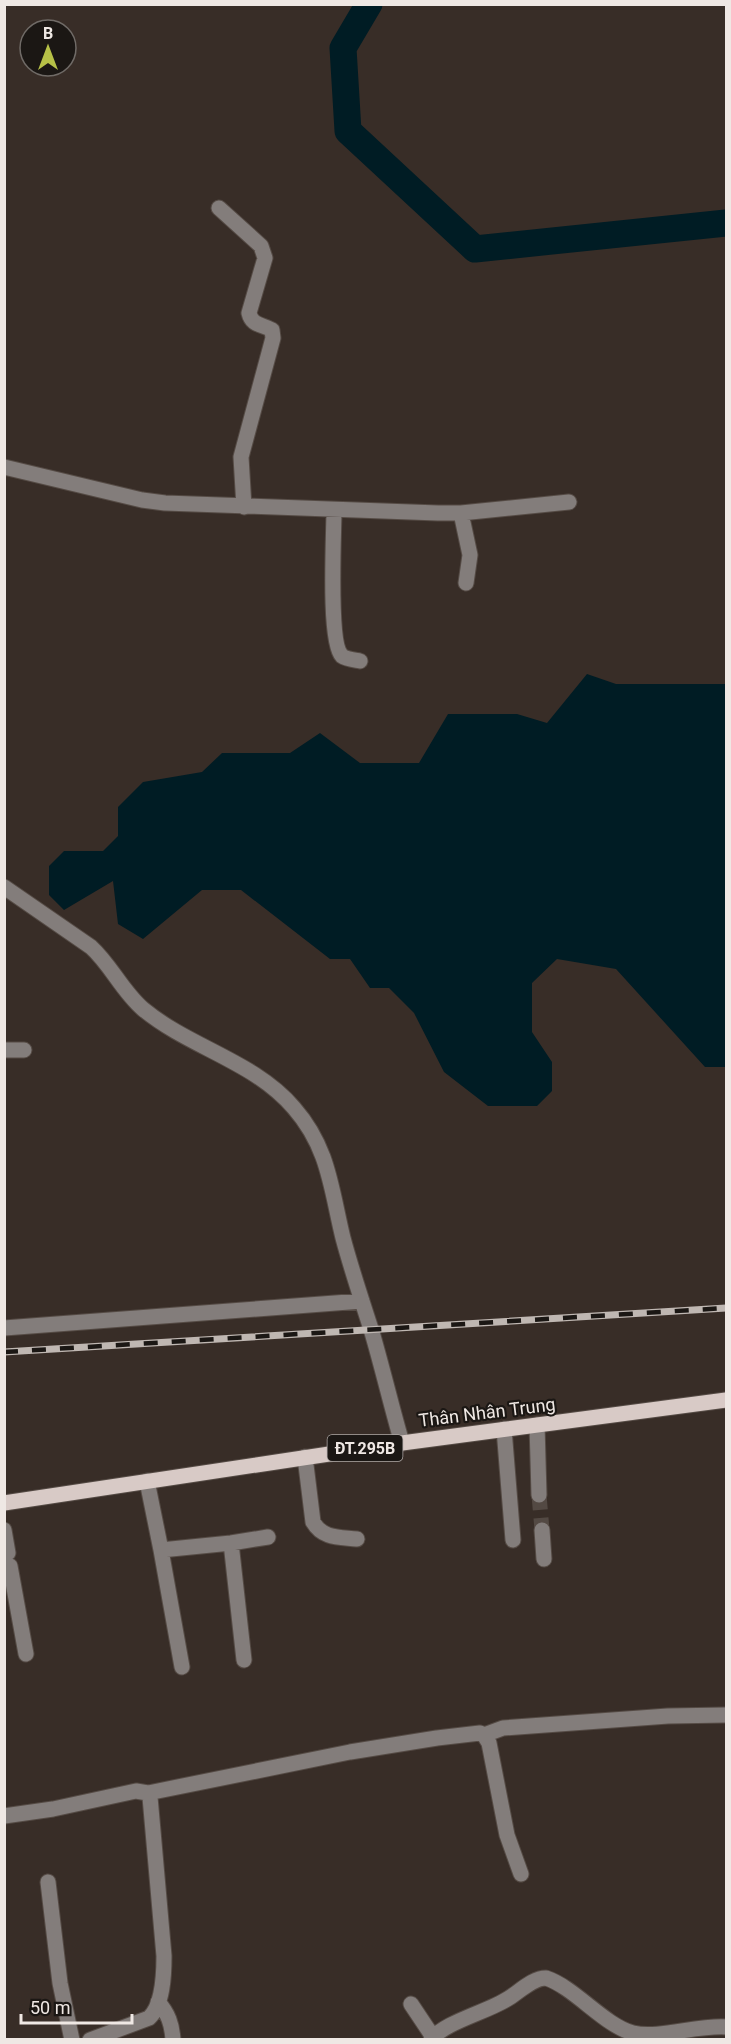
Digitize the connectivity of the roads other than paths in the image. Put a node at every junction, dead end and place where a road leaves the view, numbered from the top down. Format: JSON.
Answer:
{"nodes":[{"id":1,"x":219,"y":208,"type":"dead end"},
{"id":2,"x":4,"y":467,"type":"edge"},
{"id":3,"x":569,"y":502,"type":"dead end"},
{"id":4,"x":244,"y":507,"type":"junction"},
{"id":5,"x":334,"y":510,"type":"junction"},
{"id":6,"x":461,"y":513,"type":"junction"},
{"id":7,"x":466,"y":583,"type":"dead end"},
{"id":8,"x":360,"y":661,"type":"dead end"},
{"id":9,"x":4,"y":887,"type":"edge"},
{"id":10,"x":4,"y":1050,"type":"edge"},
{"id":11,"x":24,"y":1050,"type":"dead end"},
{"id":12,"x":362,"y":1301,"type":"junction"},
{"id":13,"x":4,"y":1328,"type":"edge"},
{"id":14,"x":726,"y":1400,"type":"edge"},
{"id":15,"x":537,"y":1425,"type":"junction"},
{"id":16,"x":504,"y":1429,"type":"junction"},
{"id":17,"x":402,"y":1443,"type":"junction"},
{"id":18,"x":305,"y":1457,"type":"junction"},
{"id":19,"x":147,"y":1481,"type":"junction"},
{"id":20,"x":539,"y":1495,"type":"tunnel mouth"},
{"id":21,"x":4,"y":1503,"type":"edge"},
{"id":22,"x":4,"y":1530,"type":"edge"},
{"id":23,"x":542,"y":1530,"type":"tunnel mouth"},
{"id":24,"x":268,"y":1537,"type":"dead end"},
{"id":25,"x":357,"y":1539,"type":"dead end"},
{"id":26,"x":513,"y":1540,"type":"dead end"},
{"id":27,"x":231,"y":1544,"type":"junction"},
{"id":28,"x":161,"y":1550,"type":"junction"},
{"id":29,"x":544,"y":1559,"type":"dead end"},
{"id":30,"x":26,"y":1654,"type":"dead end"},
{"id":31,"x":244,"y":1660,"type":"dead end"},
{"id":32,"x":182,"y":1667,"type":"dead end"},
{"id":33,"x":726,"y":1715,"type":"edge"},
{"id":34,"x":484,"y":1735,"type":"junction"},
{"id":35,"x":148,"y":1793,"type":"junction"},
{"id":36,"x":4,"y":1816,"type":"edge"},
{"id":37,"x":521,"y":1874,"type":"dead end"},
{"id":38,"x":48,"y":1882,"type":"dead end"},
{"id":39,"x":158,"y":2002,"type":"junction"},
{"id":40,"x":411,"y":2004,"type":"dead end"},
{"id":41,"x":726,"y":2027,"type":"edge"},
{"id":42,"x":432,"y":2038,"type":"edge"},
{"id":43,"x":72,"y":2040,"type":"edge"},
{"id":44,"x":90,"y":2040,"type":"edge"},
{"id":45,"x":173,"y":2040,"type":"edge"}],
"edges":[{"from":1,"to":4,"type":"street"},
{"from":2,"to":4,"type":"street"},
{"from":3,"to":6,"type":"street"},
{"from":4,"to":5,"type":"street"},
{"from":5,"to":6,"type":"street"},
{"from":5,"to":8,"type":"street"},
{"from":6,"to":7,"type":"street"},
{"from":9,"to":12,"type":"street"},
{"from":10,"to":11,"type":"street"},
{"from":12,"to":13,"type":"street"},
{"from":12,"to":17,"type":"street"},
{"from":14,"to":15,"type":"main road","name":"Thân Nhân Trung","number":"ĐT.295B"},
{"from":15,"to":16,"type":"main road","name":"Thân Nhân Trung","number":"ĐT.295B"},
{"from":15,"to":20,"type":"street"},
{"from":16,"to":17,"type":"main road","name":"Thân Nhân Trung","number":"ĐT.295B"},
{"from":16,"to":26,"type":"street"},
{"from":17,"to":18,"type":"main road","name":"Thân Nhân Trung","number":"ĐT.295B"},
{"from":18,"to":19,"type":"main road","name":"Thân Nhân Trung","number":"ĐT.295B"},
{"from":18,"to":25,"type":"street"},
{"from":19,"to":21,"type":"main road","name":"Thân Nhân Trung","number":"ĐT.295B"},
{"from":19,"to":28,"type":"street"},
{"from":22,"to":30,"type":"street"},
{"from":23,"to":29,"type":"street"},
{"from":24,"to":27,"type":"street"},
{"from":27,"to":28,"type":"street"},
{"from":27,"to":31,"type":"street"},
{"from":28,"to":32,"type":"street"},
{"from":33,"to":34,"type":"street"},
{"from":34,"to":35,"type":"street"},
{"from":34,"to":37,"type":"street"},
{"from":35,"to":36,"type":"street"},
{"from":35,"to":39,"type":"street"},
{"from":38,"to":43,"type":"street"},
{"from":39,"to":44,"type":"street"},
{"from":39,"to":45,"type":"street"},
{"from":40,"to":42,"type":"street"},
{"from":41,"to":42,"type":"street"}]}
